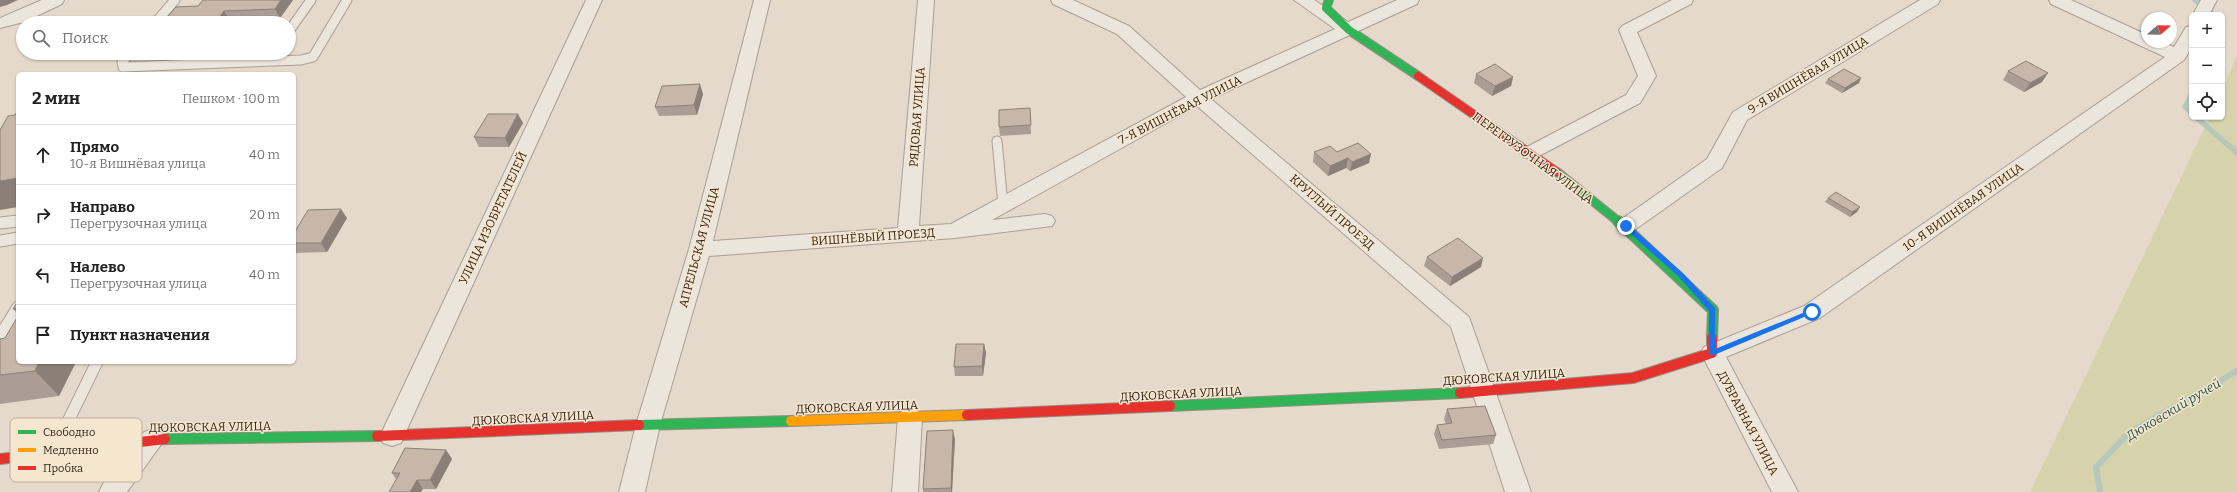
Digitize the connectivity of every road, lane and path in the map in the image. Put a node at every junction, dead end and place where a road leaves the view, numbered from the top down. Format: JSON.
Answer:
{"nodes":[{"id":1,"x":56,"y":0,"type":"edge"},
{"id":2,"x":175,"y":0,"type":"edge"},
{"id":3,"x":311,"y":0,"type":"edge"},
{"id":4,"x":347,"y":0,"type":"edge"},
{"id":5,"x":594,"y":0,"type":"edge"},
{"id":6,"x":762,"y":0,"type":"edge"},
{"id":7,"x":926,"y":0,"type":"edge"},
{"id":8,"x":1059,"y":0,"type":"edge"},
{"id":9,"x":1302,"y":0,"type":"edge"},
{"id":10,"x":1329,"y":0,"type":"edge"},
{"id":11,"x":1411,"y":0,"type":"edge"},
{"id":12,"x":1685,"y":0,"type":"edge"},
{"id":13,"x":1932,"y":0,"type":"edge"},
{"id":14,"x":2057,"y":0,"type":"edge"},
{"id":15,"x":22,"y":16,"type":"edge"},
{"id":16,"x":161,"y":16,"type":"edge"},
{"id":17,"x":16,"y":18,"type":"edge"},
{"id":18,"x":296,"y":21,"type":"edge"},
{"id":19,"x":0,"y":22,"type":"edge"},
{"id":20,"x":1349,"y":30,"type":"junction"},
{"id":21,"x":2189,"y":36,"type":"edge"},
{"id":22,"x":2178,"y":56,"type":"junction"},
{"id":23,"x":124,"y":60,"type":"edge"},
{"id":24,"x":268,"y":62,"type":"joint"},
{"id":25,"x":1198,"y":98,"type":"junction"},
{"id":26,"x":997,"y":140,"type":"dead end"},
{"id":27,"x":1530,"y":153,"type":"junction"},
{"id":28,"x":1003,"y":205,"type":"junction"},
{"id":29,"x":16,"y":220,"type":"edge"},
{"id":30,"x":1045,"y":221,"type":"dead end"},
{"id":31,"x":0,"y":223,"type":"edge"},
{"id":32,"x":1626,"y":226,"type":"junction"},
{"id":33,"x":955,"y":231,"type":"junction"},
{"id":34,"x":908,"y":234,"type":"junction"},
{"id":35,"x":16,"y":238,"type":"edge"},
{"id":36,"x":0,"y":241,"type":"edge"},
{"id":37,"x":700,"y":249,"type":"junction"},
{"id":38,"x":16,"y":310,"type":"edge"},
{"id":39,"x":0,"y":336,"type":"edge"},
{"id":40,"x":1712,"y":354,"type":"junction"},
{"id":41,"x":96,"y":364,"type":"edge"},
{"id":42,"x":1483,"y":392,"type":"junction"},
{"id":43,"x":70,"y":418,"type":"edge"},
{"id":44,"x":910,"y":418,"type":"junction"},
{"id":45,"x":648,"y":425,"type":"junction"},
{"id":46,"x":392,"y":436,"type":"junction"},
{"id":47,"x":153,"y":439,"type":"junction"},
{"id":48,"x":142,"y":440,"type":"edge"},
{"id":49,"x":142,"y":453,"type":"edge"},
{"id":50,"x":10,"y":458,"type":"edge"},
{"id":51,"x":0,"y":460,"type":"edge"},
{"id":52,"x":120,"y":482,"type":"edge"},
{"id":53,"x":112,"y":492,"type":"edge"},
{"id":54,"x":632,"y":492,"type":"edge"},
{"id":55,"x":905,"y":492,"type":"edge"},
{"id":56,"x":1518,"y":492,"type":"edge"},
{"id":57,"x":1785,"y":492,"type":"edge"}],
"edges":[{"from":1,"to":15,"type":"street"},
{"from":2,"to":16,"type":"lane"},
{"from":3,"to":18,"type":"lane"},
{"from":4,"to":24,"type":"lane"},
{"from":5,"to":46,"type":"street","name":"УЛИЦА ИЗОБРЕТАТЕЛЕЙ"},
{"from":6,"to":37,"type":"street","name":"АПРЕЛЬСКАЯ УЛИЦА"},
{"from":7,"to":34,"type":"street","name":"РЯДОВАЯ УЛИЦА"},
{"from":8,"to":25,"type":"street","name":"КРУГЛЫЙ ПРОЕЗД"},
{"from":9,"to":20,"type":"street","name":"ПЕРЕГРУЗОЧНАЯ УЛИЦА"},
{"from":10,"to":20,"type":"street"},
{"from":11,"to":20,"type":"street","name":"7-Я ВИШНЁВАЯ УЛИЦА"},
{"from":12,"to":27,"type":"street"},
{"from":13,"to":32,"type":"street","name":"9-Я ВИШНЁВАЯ УЛИЦА"},
{"from":14,"to":22,"type":"street"},
{"from":17,"to":19,"type":"street"},
{"from":20,"to":25,"type":"street","name":"7-Я ВИШНЁВАЯ УЛИЦА"},
{"from":20,"to":27,"type":"street","name":"ПЕРЕГРУЗОЧНАЯ УЛИЦА"},
{"from":21,"to":22,"type":"street","name":"10-Я ВИШНЁВАЯ УЛИЦА"},
{"from":22,"to":40,"type":"street","name":"10-Я ВИШНЁВАЯ УЛИЦА"},
{"from":23,"to":24,"type":"lane"},
{"from":25,"to":28,"type":"street","name":"7-Я ВИШНЁВАЯ УЛИЦА"},
{"from":25,"to":42,"type":"street","name":"КРУГЛЫЙ ПРОЕЗД"},
{"from":26,"to":28,"type":"lane"},
{"from":27,"to":32,"type":"street","name":"ПЕРЕГРУЗОЧНАЯ УЛИЦА"},
{"from":28,"to":33,"type":"street","name":"7-Я ВИШНЁВАЯ УЛИЦА"},
{"from":29,"to":31,"type":"lane"},
{"from":30,"to":33,"type":"street","name":"ВИШНЁВЫЙ ПРОЕЗД"},
{"from":32,"to":40,"type":"street","name":"ПЕРЕГРУЗОЧНАЯ УЛИЦА"},
{"from":33,"to":34,"type":"street","name":"ВИШНЁВЫЙ ПРОЕЗД"},
{"from":34,"to":37,"type":"street","name":"ВИШНЁВЫЙ ПРОЕЗД"},
{"from":35,"to":36,"type":"lane"},
{"from":37,"to":45,"type":"street","name":"АПРЕЛЬСКАЯ УЛИЦА"},
{"from":38,"to":39,"type":"lane"},
{"from":40,"to":42,"type":"street","name":"ДЮКОВСКАЯ УЛИЦА"},
{"from":40,"to":57,"type":"street","name":"ДУБРАВНАЯ УЛИЦА"},
{"from":41,"to":43,"type":"lane"},
{"from":42,"to":44,"type":"street","name":"ДЮКОВСКАЯ УЛИЦА"},
{"from":42,"to":56,"type":"street","name":"КРУГЛЫЙ ПРОЕЗД"},
{"from":44,"to":45,"type":"street","name":"ДЮКОВСКАЯ УЛИЦА"},
{"from":44,"to":55,"type":"street"},
{"from":45,"to":46,"type":"street","name":"ДЮКОВСКАЯ УЛИЦА"},
{"from":45,"to":54,"type":"street","name":"АПРЕЛЬСКАЯ УЛИЦА"},
{"from":46,"to":47,"type":"street","name":"ДЮКОВСКАЯ УЛИЦА"},
{"from":47,"to":48,"type":"street","name":"ДЮКОВСКАЯ УЛИЦА"},
{"from":47,"to":49,"type":"street"},
{"from":50,"to":51,"type":"street","name":"ДЮКОВСКАЯ УЛИЦА"},
{"from":52,"to":53,"type":"street"}]}
